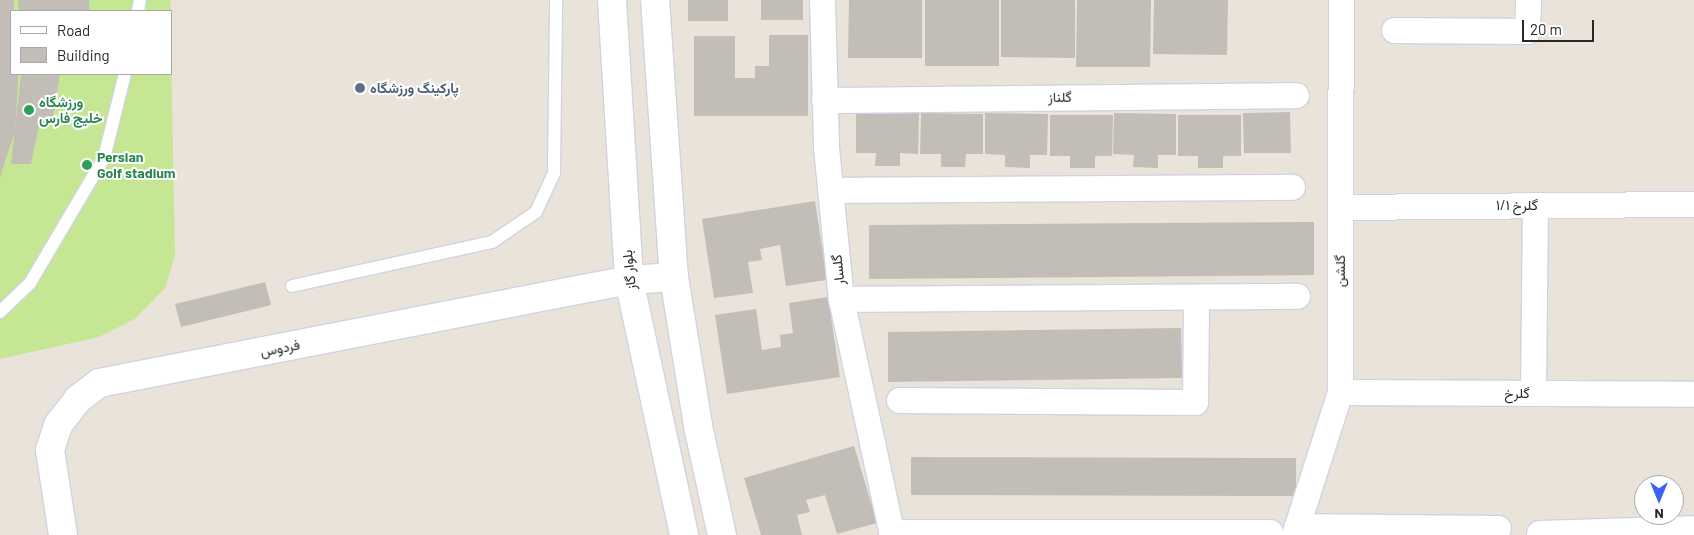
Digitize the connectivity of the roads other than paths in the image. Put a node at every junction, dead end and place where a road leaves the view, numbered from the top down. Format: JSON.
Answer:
{"nodes":[{"id":1,"x":556,"y":0,"type":"edge"},
{"id":2,"x":612,"y":0,"type":"edge"},
{"id":3,"x":655,"y":0,"type":"edge"},
{"id":4,"x":822,"y":0,"type":"edge"},
{"id":5,"x":1341,"y":0,"type":"edge"},
{"id":6,"x":1528,"y":0,"type":"edge"},
{"id":7,"x":1394,"y":30,"type":"dead end"},
{"id":8,"x":126,"y":75,"type":"edge"},
{"id":9,"x":1296,"y":95,"type":"dead end"},
{"id":10,"x":824,"y":100,"type":"junction"},
{"id":11,"x":1292,"y":187,"type":"dead end"},
{"id":12,"x":830,"y":190,"type":"junction"},
{"id":13,"x":1694,"y":204,"type":"edge"},
{"id":14,"x":1535,"y":205,"type":"junction"},
{"id":15,"x":1340,"y":207,"type":"junction"},
{"id":16,"x":674,"y":277,"type":"junction"},
{"id":17,"x":629,"y":280,"type":"junction"},
{"id":18,"x":292,"y":286,"type":"dead end"},
{"id":19,"x":1297,"y":296,"type":"dead end"},
{"id":20,"x":1196,"y":298,"type":"junction"},
{"id":21,"x":841,"y":299,"type":"junction"},
{"id":22,"x":0,"y":312,"type":"edge"},
{"id":23,"x":1340,"y":392,"type":"junction"},
{"id":24,"x":1533,"y":393,"type":"junction"},
{"id":25,"x":1694,"y":394,"type":"edge"},
{"id":26,"x":899,"y":400,"type":"dead end"},
{"id":27,"x":1498,"y":528,"type":"dead end"},
{"id":28,"x":1694,"y":528,"type":"edge"},
{"id":29,"x":1287,"y":531,"type":"edge"},
{"id":30,"x":1538,"y":533,"type":"dead end"},
{"id":31,"x":891,"y":534,"type":"edge"},
{"id":32,"x":63,"y":535,"type":"edge"},
{"id":33,"x":684,"y":535,"type":"edge"},
{"id":34,"x":722,"y":535,"type":"edge"}],
"edges":[{"from":1,"to":18,"type":"lane"},
{"from":2,"to":17,"type":"main road","name":"بلوار گاز"},
{"from":3,"to":16,"type":"main road"},
{"from":4,"to":10,"type":"street","name":"گلسار"},
{"from":5,"to":15,"type":"street","name":"گلشن"},
{"from":6,"to":7,"type":"street"},
{"from":8,"to":22,"type":"lane"},
{"from":9,"to":10,"type":"street","name":"گلناز"},
{"from":10,"to":12,"type":"street","name":"گلسار"},
{"from":11,"to":12,"type":"street"},
{"from":12,"to":21,"type":"street","name":"گلسار"},
{"from":13,"to":14,"type":"street","name":"گلرخ ۱/۱"},
{"from":14,"to":15,"type":"street","name":"گلرخ ۱/۱"},
{"from":14,"to":24,"type":"street"},
{"from":15,"to":23,"type":"street","name":"گلشن"},
{"from":16,"to":17,"type":"main road","name":"فردوس"},
{"from":16,"to":34,"type":"main road"},
{"from":17,"to":32,"type":"main road","name":"فردوس"},
{"from":17,"to":33,"type":"main road","name":"بلوار گاز"},
{"from":19,"to":20,"type":"street"},
{"from":20,"to":21,"type":"street"},
{"from":20,"to":26,"type":"street"},
{"from":21,"to":31,"type":"street","name":"گلسار"},
{"from":23,"to":24,"type":"street","name":"گلرخ"},
{"from":23,"to":29,"type":"street","name":"گلشن"},
{"from":24,"to":25,"type":"street","name":"گلرخ"},
{"from":27,"to":29,"type":"street"},
{"from":28,"to":30,"type":"street"},
{"from":29,"to":31,"type":"street"}]}
